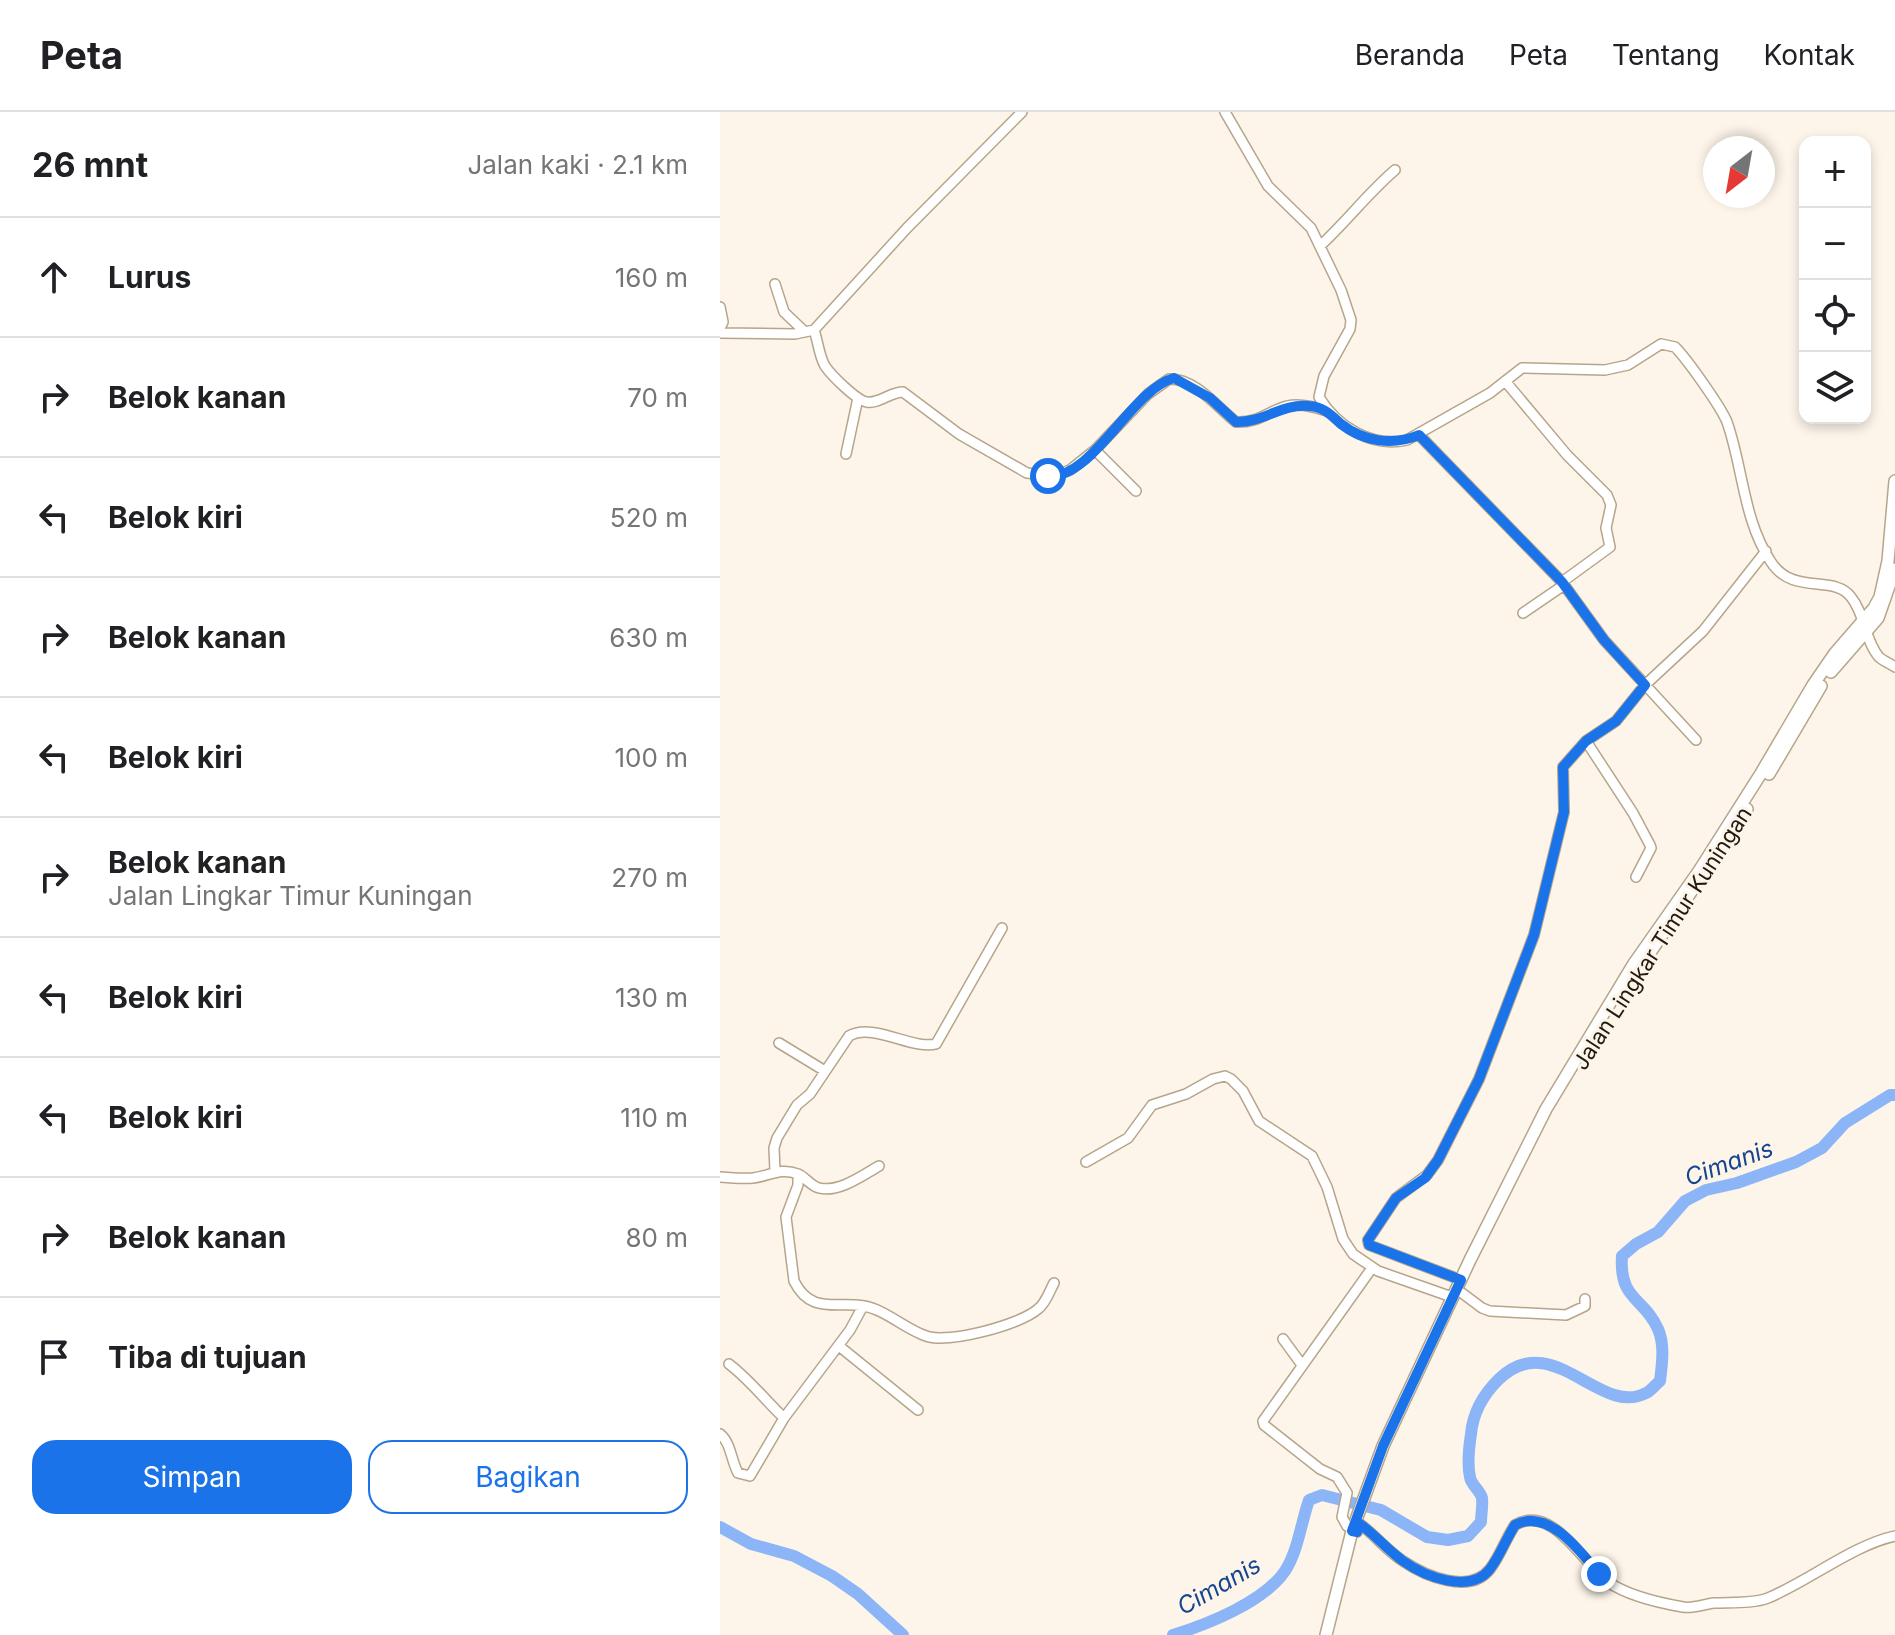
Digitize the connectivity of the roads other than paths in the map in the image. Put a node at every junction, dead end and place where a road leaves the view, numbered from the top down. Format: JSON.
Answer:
{"nodes":[{"id":1,"x":1022,"y":112,"type":"edge"},
{"id":2,"x":1225,"y":112,"type":"edge"},
{"id":3,"x":1395,"y":170,"type":"dead end"},
{"id":4,"x":1321,"y":245,"type":"junction"},
{"id":5,"x":775,"y":284,"type":"dead end"},
{"id":6,"x":720,"y":307,"type":"edge"},
{"id":7,"x":720,"y":330,"type":"edge"},
{"id":8,"x":809,"y":331,"type":"junction"},
{"id":9,"x":1505,"y":381,"type":"junction"},
{"id":10,"x":858,"y":398,"type":"junction"},
{"id":11,"x":1327,"y":411,"type":"junction"},
{"id":12,"x":1419,"y":435,"type":"junction"},
{"id":13,"x":1095,"y":450,"type":"junction"},
{"id":14,"x":846,"y":454,"type":"dead end"},
{"id":15,"x":1895,"y":481,"type":"edge"},
{"id":16,"x":1136,"y":491,"type":"dead end"},
{"id":17,"x":1766,"y":551,"type":"junction"},
{"id":18,"x":1895,"y":569,"type":"edge"},
{"id":19,"x":1563,"y":583,"type":"junction"},
{"id":20,"x":1523,"y":613,"type":"dead end"},
{"id":21,"x":1865,"y":626,"type":"junction"},
{"id":22,"x":1895,"y":667,"type":"edge"},
{"id":23,"x":1645,"y":685,"type":"junction"},
{"id":24,"x":1696,"y":740,"type":"dead end"},
{"id":25,"x":1586,"y":741,"type":"junction"},
{"id":26,"x":1636,"y":877,"type":"dead end"},
{"id":27,"x":1002,"y":928,"type":"dead end"},
{"id":28,"x":779,"y":1043,"type":"dead end"},
{"id":29,"x":825,"y":1071,"type":"junction"},
{"id":30,"x":1086,"y":1162,"type":"dead end"},
{"id":31,"x":879,"y":1166,"type":"dead end"},
{"id":32,"x":775,"y":1171,"type":"junction"},
{"id":33,"x":798,"y":1174,"type":"junction"},
{"id":34,"x":720,"y":1177,"type":"edge"},
{"id":35,"x":1372,"y":1268,"type":"junction"},
{"id":36,"x":1054,"y":1283,"type":"dead end"},
{"id":37,"x":1458,"y":1290,"type":"junction"},
{"id":38,"x":1585,"y":1299,"type":"dead end"},
{"id":39,"x":863,"y":1306,"type":"junction"},
{"id":40,"x":1283,"y":1339,"type":"dead end"},
{"id":41,"x":839,"y":1346,"type":"junction"},
{"id":42,"x":729,"y":1364,"type":"dead end"},
{"id":43,"x":1302,"y":1365,"type":"junction"},
{"id":44,"x":918,"y":1410,"type":"dead end"},
{"id":45,"x":784,"y":1418,"type":"junction"},
{"id":46,"x":720,"y":1434,"type":"edge"},
{"id":47,"x":1357,"y":1525,"type":"junction"},
{"id":48,"x":1895,"y":1536,"type":"edge"},
{"id":49,"x":1329,"y":1635,"type":"edge"}],
"edges":[{"from":1,"to":8,"type":"street"},
{"from":2,"to":4,"type":"street"},
{"from":3,"to":4,"type":"street"},
{"from":4,"to":11,"type":"street"},
{"from":5,"to":8,"type":"street"},
{"from":6,"to":7,"type":"street"},
{"from":7,"to":8,"type":"street"},
{"from":8,"to":10,"type":"street"},
{"from":9,"to":12,"type":"street"},
{"from":9,"to":17,"type":"street"},
{"from":9,"to":19,"type":"street"},
{"from":10,"to":13,"type":"street"},
{"from":10,"to":14,"type":"street"},
{"from":11,"to":12,"type":"street"},
{"from":11,"to":13,"type":"street"},
{"from":12,"to":19,"type":"street"},
{"from":13,"to":16,"type":"street"},
{"from":15,"to":21,"type":"main road","name":"Jalan Lingkar Timur Kuningan"},
{"from":17,"to":21,"type":"street"},
{"from":17,"to":23,"type":"street"},
{"from":18,"to":21,"type":"main road","name":"Jalan Lingkar Timur Kuningan"},
{"from":19,"to":20,"type":"street"},
{"from":19,"to":23,"type":"street"},
{"from":21,"to":22,"type":"street"},
{"from":21,"to":37,"type":"main road","name":"Jalan Lingkar Timur Kuningan"},
{"from":23,"to":24,"type":"street"},
{"from":23,"to":25,"type":"street"},
{"from":25,"to":26,"type":"street"},
{"from":25,"to":37,"type":"street"},
{"from":27,"to":29,"type":"street"},
{"from":28,"to":29,"type":"street"},
{"from":29,"to":32,"type":"street"},
{"from":30,"to":35,"type":"street"},
{"from":31,"to":33,"type":"street"},
{"from":32,"to":33,"type":"street"},
{"from":32,"to":34,"type":"street"},
{"from":33,"to":39,"type":"street"},
{"from":35,"to":37,"type":"street"},
{"from":35,"to":43,"type":"street"},
{"from":36,"to":39,"type":"street"},
{"from":37,"to":38,"type":"street"},
{"from":37,"to":47,"type":"main road","name":"Jalan Lingkar Timur Kuningan"},
{"from":39,"to":41,"type":"street"},
{"from":40,"to":43,"type":"street"},
{"from":41,"to":44,"type":"street"},
{"from":41,"to":45,"type":"street"},
{"from":42,"to":45,"type":"street"},
{"from":43,"to":47,"type":"street"},
{"from":45,"to":46,"type":"street"},
{"from":47,"to":48,"type":"street"},
{"from":47,"to":49,"type":"main road","name":"Jalan Lingkar Timur Kuningan"}]}
